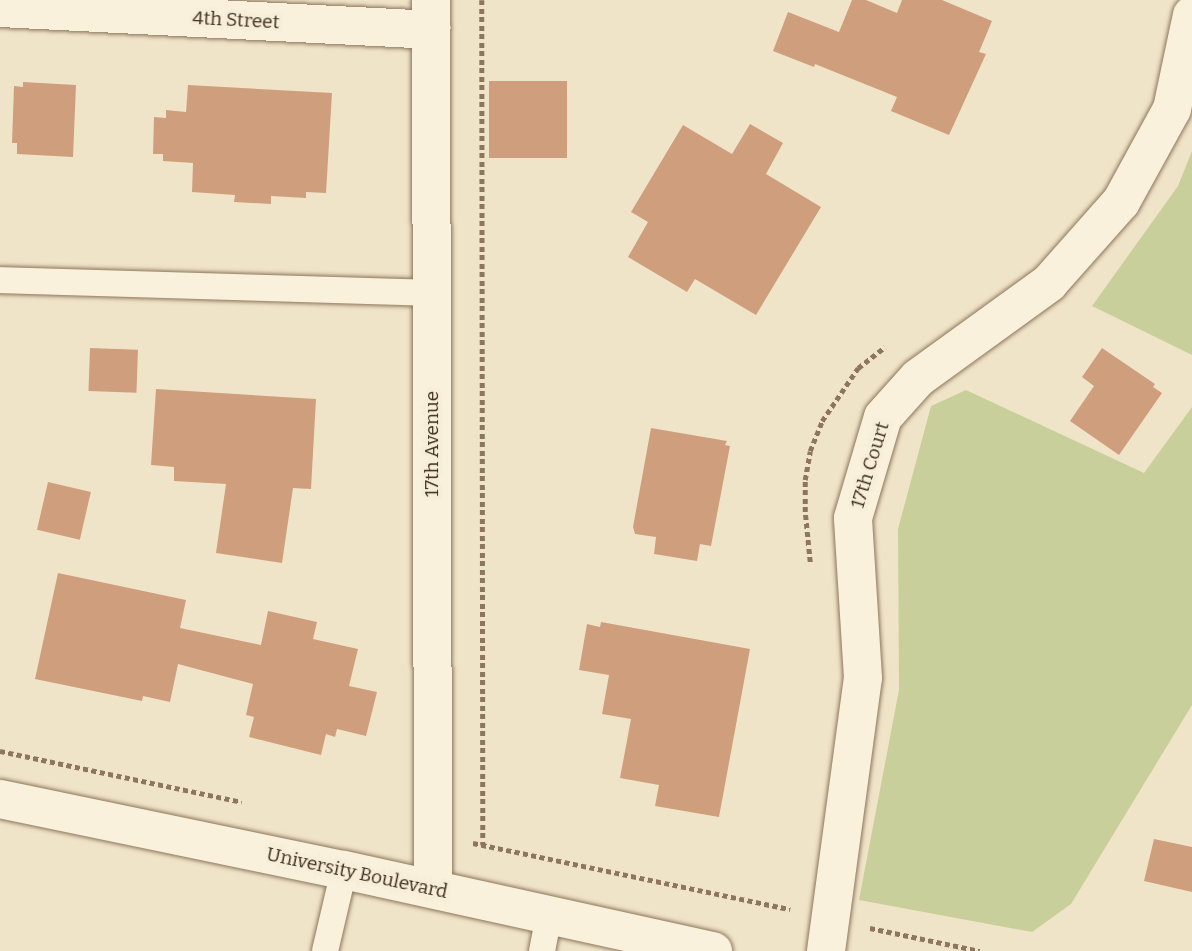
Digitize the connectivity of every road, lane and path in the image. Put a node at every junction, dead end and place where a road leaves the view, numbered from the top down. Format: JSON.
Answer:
{"nodes":[{"id":1,"x":482,"y":0,"type":"edge"},
{"id":2,"x":0,"y":8,"type":"edge"},
{"id":3,"x":431,"y":15,"type":"edge"},
{"id":4,"x":1192,"y":15,"type":"edge"},
{"id":5,"x":0,"y":280,"type":"edge"},
{"id":6,"x":431,"y":293,"type":"junction"},
{"id":7,"x":0,"y":751,"type":"edge"},
{"id":8,"x":0,"y":799,"type":"edge"},
{"id":9,"x":244,"y":803,"type":"dead end"},
{"id":10,"x":434,"y":834,"type":"junction"},
{"id":11,"x":483,"y":845,"type":"junction"},
{"id":12,"x":344,"y":870,"type":"junction"},
{"id":13,"x":433,"y":889,"type":"junction"},
{"id":14,"x":546,"y":933,"type":"edge"},
{"id":15,"x":828,"y":935,"type":"edge"},
{"id":16,"x":325,"y":951,"type":"edge"},
{"id":17,"x":713,"y":951,"type":"edge"},
{"id":18,"x":980,"y":951,"type":"edge"}],
"edges":[{"from":1,"to":11,"type":"path"},
{"from":2,"to":3,"type":"street","name":"4th Street"},
{"from":3,"to":6,"type":"street","name":"17th Avenue"},
{"from":4,"to":15,"type":"street","name":"17th Court"},
{"from":5,"to":6,"type":"lane"},
{"from":6,"to":10,"type":"street","name":"17th Avenue"},
{"from":7,"to":9,"type":"path"},
{"from":8,"to":12,"type":"street","name":"University Boulevard"},
{"from":10,"to":11,"type":"path"},
{"from":10,"to":13,"type":"street","name":"17th Avenue"},
{"from":11,"to":15,"type":"path"},
{"from":12,"to":13,"type":"street","name":"University Boulevard"},
{"from":12,"to":16,"type":"lane"},
{"from":13,"to":14,"type":"street","name":"University Boulevard"},
{"from":14,"to":17,"type":"street","name":"University Boulevard"},
{"from":15,"to":18,"type":"path"}]}
